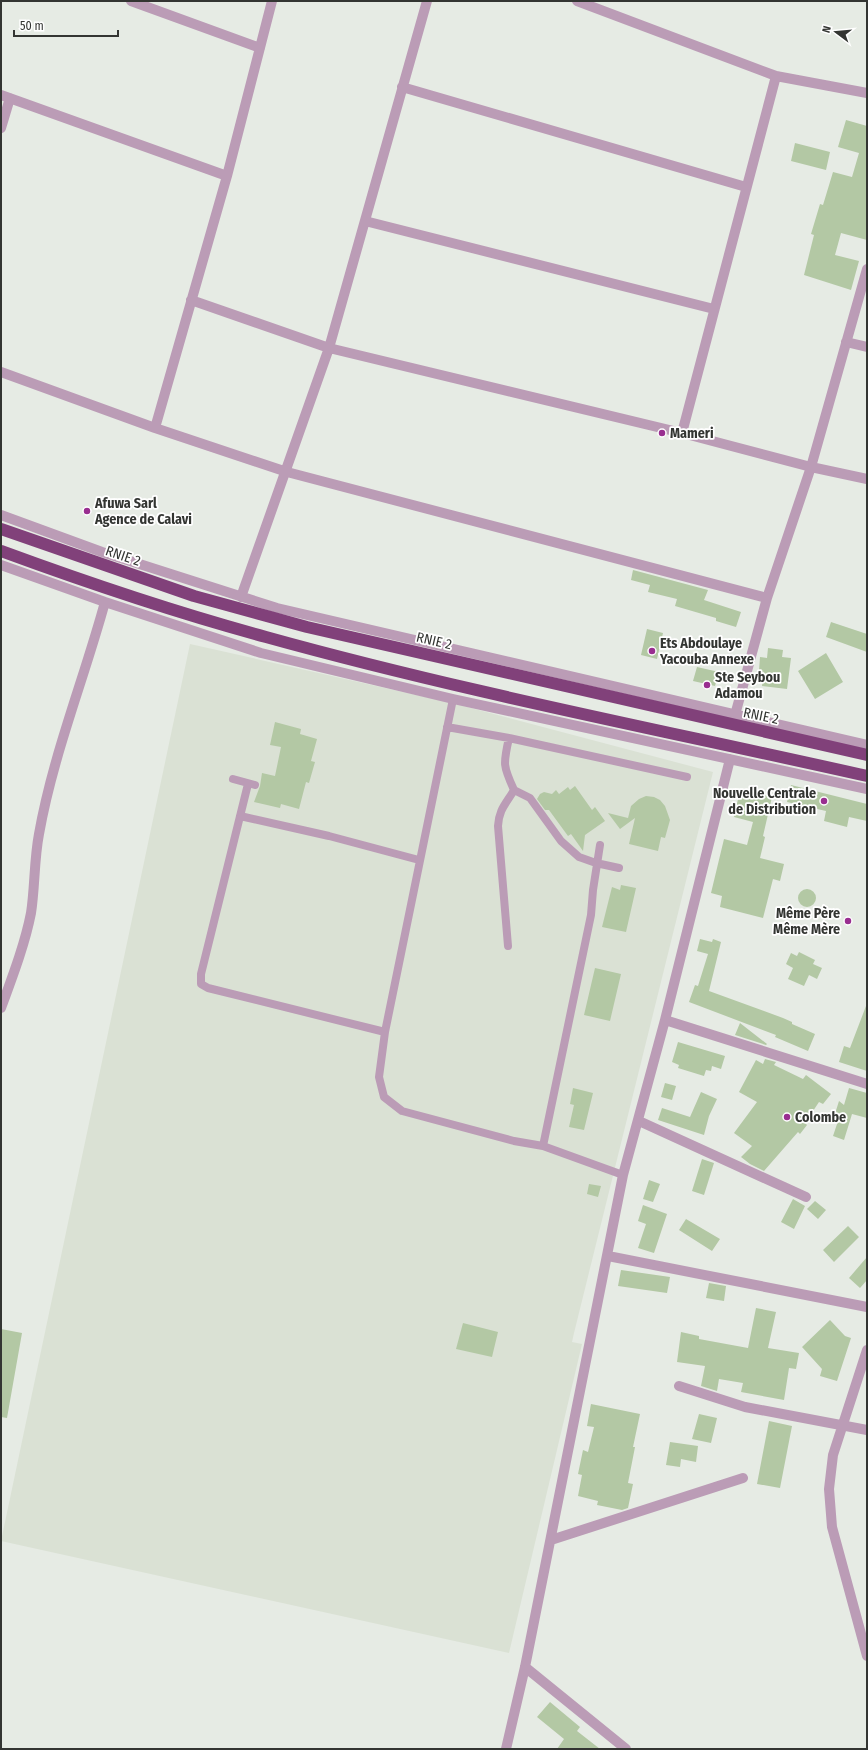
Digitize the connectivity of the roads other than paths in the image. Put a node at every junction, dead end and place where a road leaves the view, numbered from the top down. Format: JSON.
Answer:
{"nodes":[{"id":1,"x":131,"y":1,"type":"edge"},
{"id":2,"x":272,"y":1,"type":"edge"},
{"id":3,"x":427,"y":1,"type":"edge"},
{"id":4,"x":577,"y":1,"type":"edge"},
{"id":5,"x":260,"y":48,"type":"junction"},
{"id":6,"x":776,"y":76,"type":"junction"},
{"id":7,"x":402,"y":88,"type":"junction"},
{"id":8,"x":867,"y":93,"type":"edge"},
{"id":9,"x":5,"y":97,"type":"edge"},
{"id":10,"x":1,"y":128,"type":"edge"},
{"id":11,"x":227,"y":176,"type":"junction"},
{"id":12,"x":746,"y":187,"type":"junction"},
{"id":13,"x":365,"y":221,"type":"junction"},
{"id":14,"x":867,"y":269,"type":"edge"},
{"id":15,"x":191,"y":300,"type":"junction"},
{"id":16,"x":714,"y":309,"type":"junction"},
{"id":17,"x":846,"y":342,"type":"junction"},
{"id":18,"x":867,"y":347,"type":"edge"},
{"id":19,"x":330,"y":348,"type":"junction"},
{"id":20,"x":1,"y":372,"type":"edge"},
{"id":21,"x":155,"y":428,"type":"junction"},
{"id":22,"x":682,"y":433,"type":"junction"},
{"id":23,"x":811,"y":467,"type":"junction"},
{"id":24,"x":286,"y":472,"type":"junction"},
{"id":25,"x":867,"y":479,"type":"edge"},
{"id":26,"x":1,"y":515,"type":"edge"},
{"id":27,"x":1,"y":529,"type":"edge"},
{"id":28,"x":1,"y":551,"type":"edge"},
{"id":29,"x":1,"y":565,"type":"edge"},
{"id":30,"x":241,"y":597,"type":"junction"},
{"id":31,"x":767,"y":598,"type":"junction"},
{"id":32,"x":105,"y":602,"type":"junction"},
{"id":33,"x":452,"y":699,"type":"junction"},
{"id":34,"x":735,"y":715,"type":"junction"},
{"id":35,"x":447,"y":726,"type":"junction"},
{"id":36,"x":509,"y":738,"type":"junction"},
{"id":37,"x":867,"y":745,"type":"edge"},
{"id":38,"x":867,"y":755,"type":"edge"},
{"id":39,"x":730,"y":759,"type":"junction"},
{"id":40,"x":867,"y":776,"type":"edge"},
{"id":41,"x":687,"y":777,"type":"dead end"},
{"id":42,"x":233,"y":779,"type":"dead end"},
{"id":43,"x":867,"y":789,"type":"edge"},
{"id":44,"x":514,"y":790,"type":"junction"},
{"id":45,"x":240,"y":816,"type":"junction"},
{"id":46,"x":600,"y":845,"type":"dead end"},
{"id":47,"x":419,"y":860,"type":"junction"},
{"id":48,"x":596,"y":863,"type":"junction"},
{"id":49,"x":619,"y":868,"type":"dead end"},
{"id":50,"x":508,"y":946,"type":"dead end"},
{"id":51,"x":1,"y":1008,"type":"edge"},
{"id":52,"x":665,"y":1020,"type":"junction"},
{"id":53,"x":385,"y":1032,"type":"junction"},
{"id":54,"x":867,"y":1084,"type":"edge"},
{"id":55,"x":639,"y":1122,"type":"junction"},
{"id":56,"x":543,"y":1146,"type":"junction"},
{"id":57,"x":623,"y":1175,"type":"junction"},
{"id":58,"x":806,"y":1197,"type":"dead end"},
{"id":59,"x":608,"y":1256,"type":"junction"},
{"id":60,"x":867,"y":1307,"type":"edge"},
{"id":61,"x":867,"y":1350,"type":"edge"},
{"id":62,"x":679,"y":1386,"type":"dead end"},
{"id":63,"x":843,"y":1425,"type":"junction"},
{"id":64,"x":867,"y":1430,"type":"edge"},
{"id":65,"x":743,"y":1478,"type":"dead end"},
{"id":66,"x":551,"y":1540,"type":"junction"},
{"id":67,"x":867,"y":1656,"type":"edge"},
{"id":68,"x":525,"y":1667,"type":"junction"},
{"id":69,"x":506,"y":1749,"type":"edge"},
{"id":70,"x":626,"y":1749,"type":"edge"}],
"edges":[{"from":1,"to":5,"type":"street"},
{"from":2,"to":5,"type":"street"},
{"from":3,"to":7,"type":"street"},
{"from":4,"to":6,"type":"street"},
{"from":5,"to":11,"type":"street"},
{"from":6,"to":8,"type":"street"},
{"from":6,"to":12,"type":"street"},
{"from":7,"to":12,"type":"street"},
{"from":7,"to":13,"type":"street"},
{"from":9,"to":10,"type":"street"},
{"from":9,"to":11,"type":"street"},
{"from":11,"to":15,"type":"street"},
{"from":12,"to":16,"type":"street"},
{"from":13,"to":16,"type":"street"},
{"from":13,"to":19,"type":"street"},
{"from":14,"to":17,"type":"street"},
{"from":15,"to":19,"type":"street"},
{"from":15,"to":21,"type":"street"},
{"from":16,"to":22,"type":"street"},
{"from":17,"to":18,"type":"street"},
{"from":17,"to":23,"type":"street"},
{"from":19,"to":22,"type":"street"},
{"from":19,"to":24,"type":"street"},
{"from":20,"to":21,"type":"street"},
{"from":21,"to":24,"type":"street"},
{"from":22,"to":23,"type":"street"},
{"from":23,"to":25,"type":"street"},
{"from":23,"to":31,"type":"street"},
{"from":24,"to":30,"type":"street"},
{"from":24,"to":31,"type":"street"},
{"from":26,"to":30,"type":"street"},
{"from":27,"to":38,"type":"highway","name":"RNIE 2","number":"RNIE 2"},
{"from":28,"to":40,"type":"highway"},
{"from":29,"to":32,"type":"street"},
{"from":30,"to":34,"type":"street"},
{"from":31,"to":34,"type":"street"},
{"from":32,"to":33,"type":"street"},
{"from":32,"to":51,"type":"street"},
{"from":33,"to":35,"type":"lane"},
{"from":33,"to":39,"type":"street"},
{"from":34,"to":37,"type":"street"},
{"from":35,"to":36,"type":"lane"},
{"from":35,"to":47,"type":"lane"},
{"from":36,"to":41,"type":"lane"},
{"from":36,"to":44,"type":"lane"},
{"from":39,"to":43,"type":"street"},
{"from":39,"to":52,"type":"street"},
{"from":42,"to":45,"type":"lane"},
{"from":44,"to":48,"type":"lane"},
{"from":44,"to":50,"type":"lane"},
{"from":45,"to":47,"type":"lane"},
{"from":45,"to":53,"type":"lane"},
{"from":46,"to":48,"type":"lane"},
{"from":47,"to":53,"type":"lane"},
{"from":48,"to":49,"type":"lane"},
{"from":48,"to":56,"type":"lane"},
{"from":52,"to":54,"type":"street"},
{"from":52,"to":55,"type":"street"},
{"from":53,"to":56,"type":"lane"},
{"from":55,"to":57,"type":"street"},
{"from":55,"to":58,"type":"street"},
{"from":56,"to":57,"type":"lane"},
{"from":57,"to":59,"type":"street"},
{"from":59,"to":60,"type":"street"},
{"from":59,"to":66,"type":"street"},
{"from":61,"to":63,"type":"street"},
{"from":62,"to":63,"type":"street"},
{"from":63,"to":64,"type":"street"},
{"from":63,"to":67,"type":"street"},
{"from":65,"to":66,"type":"street"},
{"from":66,"to":68,"type":"street"},
{"from":68,"to":69,"type":"street"},
{"from":68,"to":70,"type":"street"}]}
